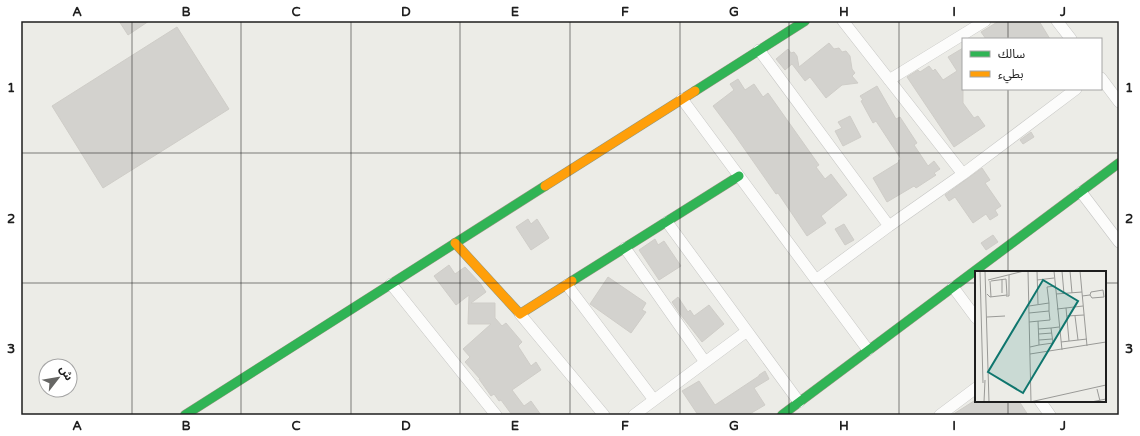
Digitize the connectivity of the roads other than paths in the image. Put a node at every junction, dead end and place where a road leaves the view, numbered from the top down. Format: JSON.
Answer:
{"nodes":[{"id":1,"x":805,"y":21,"type":"edge"},
{"id":2,"x":843,"y":21,"type":"edge"},
{"id":3,"x":985,"y":21,"type":"edge"},
{"id":4,"x":1057,"y":21,"type":"edge"},
{"id":5,"x":1070,"y":38,"type":"edge"},
{"id":6,"x":759,"y":50,"type":"junction"},
{"id":7,"x":1102,"y":79,"type":"edge"},
{"id":8,"x":889,"y":80,"type":"junction"},
{"id":9,"x":1075,"y":90,"type":"edge"},
{"id":10,"x":682,"y":99,"type":"junction"},
{"id":11,"x":1119,"y":102,"type":"edge"},
{"id":12,"x":1119,"y":163,"type":"edge"},
{"id":13,"x":963,"y":174,"type":"junction"},
{"id":14,"x":739,"y":176,"type":"junction"},
{"id":15,"x":1081,"y":192,"type":"junction"},
{"id":16,"x":667,"y":222,"type":"junction"},
{"id":17,"x":889,"y":226,"type":"junction"},
{"id":18,"x":1119,"y":242,"type":"edge"},
{"id":19,"x":455,"y":243,"type":"junction"},
{"id":20,"x":625,"y":248,"type":"junction"},
{"id":21,"x":816,"y":280,"type":"junction"},
{"id":22,"x":391,"y":284,"type":"junction"},
{"id":23,"x":566,"y":285,"type":"junction"},
{"id":24,"x":953,"y":287,"type":"junction"},
{"id":25,"x":520,"y":314,"type":"junction"},
{"id":26,"x":975,"y":317,"type":"edge"},
{"id":27,"x":747,"y":330,"type":"junction"},
{"id":28,"x":868,"y":350,"type":"junction"},
{"id":29,"x":705,"y":362,"type":"junction"},
{"id":30,"x":975,"y":389,"type":"edge"},
{"id":31,"x":654,"y":400,"type":"junction"},
{"id":32,"x":799,"y":402,"type":"junction"},
{"id":33,"x":1041,"y":402,"type":"edge"},
{"id":34,"x":185,"y":415,"type":"edge"},
{"id":35,"x":496,"y":415,"type":"edge"},
{"id":36,"x":604,"y":415,"type":"edge"},
{"id":37,"x":634,"y":415,"type":"edge"},
{"id":38,"x":782,"y":415,"type":"edge"},
{"id":39,"x":940,"y":415,"type":"edge"},
{"id":40,"x":1050,"y":415,"type":"edge"}],
"edges":[{"from":1,"to":6,"type":"street"},
{"from":2,"to":8,"type":"street"},
{"from":3,"to":8,"type":"street"},
{"from":4,"to":5,"type":"street"},
{"from":6,"to":10,"type":"street"},
{"from":6,"to":17,"type":"street"},
{"from":7,"to":11,"type":"street"},
{"from":8,"to":13,"type":"street"},
{"from":9,"to":13,"type":"street"},
{"from":10,"to":14,"type":"street"},
{"from":10,"to":19,"type":"street"},
{"from":12,"to":15,"type":"street"},
{"from":13,"to":17,"type":"street"},
{"from":14,"to":16,"type":"street"},
{"from":14,"to":21,"type":"street"},
{"from":15,"to":18,"type":"street"},
{"from":15,"to":24,"type":"street"},
{"from":16,"to":20,"type":"street"},
{"from":16,"to":27,"type":"street"},
{"from":17,"to":21,"type":"street"},
{"from":19,"to":22,"type":"street"},
{"from":19,"to":25,"type":"street"},
{"from":20,"to":23,"type":"street"},
{"from":20,"to":29,"type":"street"},
{"from":21,"to":28,"type":"street"},
{"from":22,"to":34,"type":"street"},
{"from":22,"to":35,"type":"street"},
{"from":23,"to":25,"type":"street"},
{"from":23,"to":31,"type":"street"},
{"from":24,"to":26,"type":"street"},
{"from":24,"to":28,"type":"street"},
{"from":25,"to":36,"type":"street"},
{"from":27,"to":29,"type":"street"},
{"from":27,"to":32,"type":"street"},
{"from":28,"to":32,"type":"street"},
{"from":29,"to":31,"type":"street"},
{"from":30,"to":39,"type":"street"},
{"from":31,"to":37,"type":"street"},
{"from":32,"to":38,"type":"street"},
{"from":33,"to":40,"type":"street"}]}
